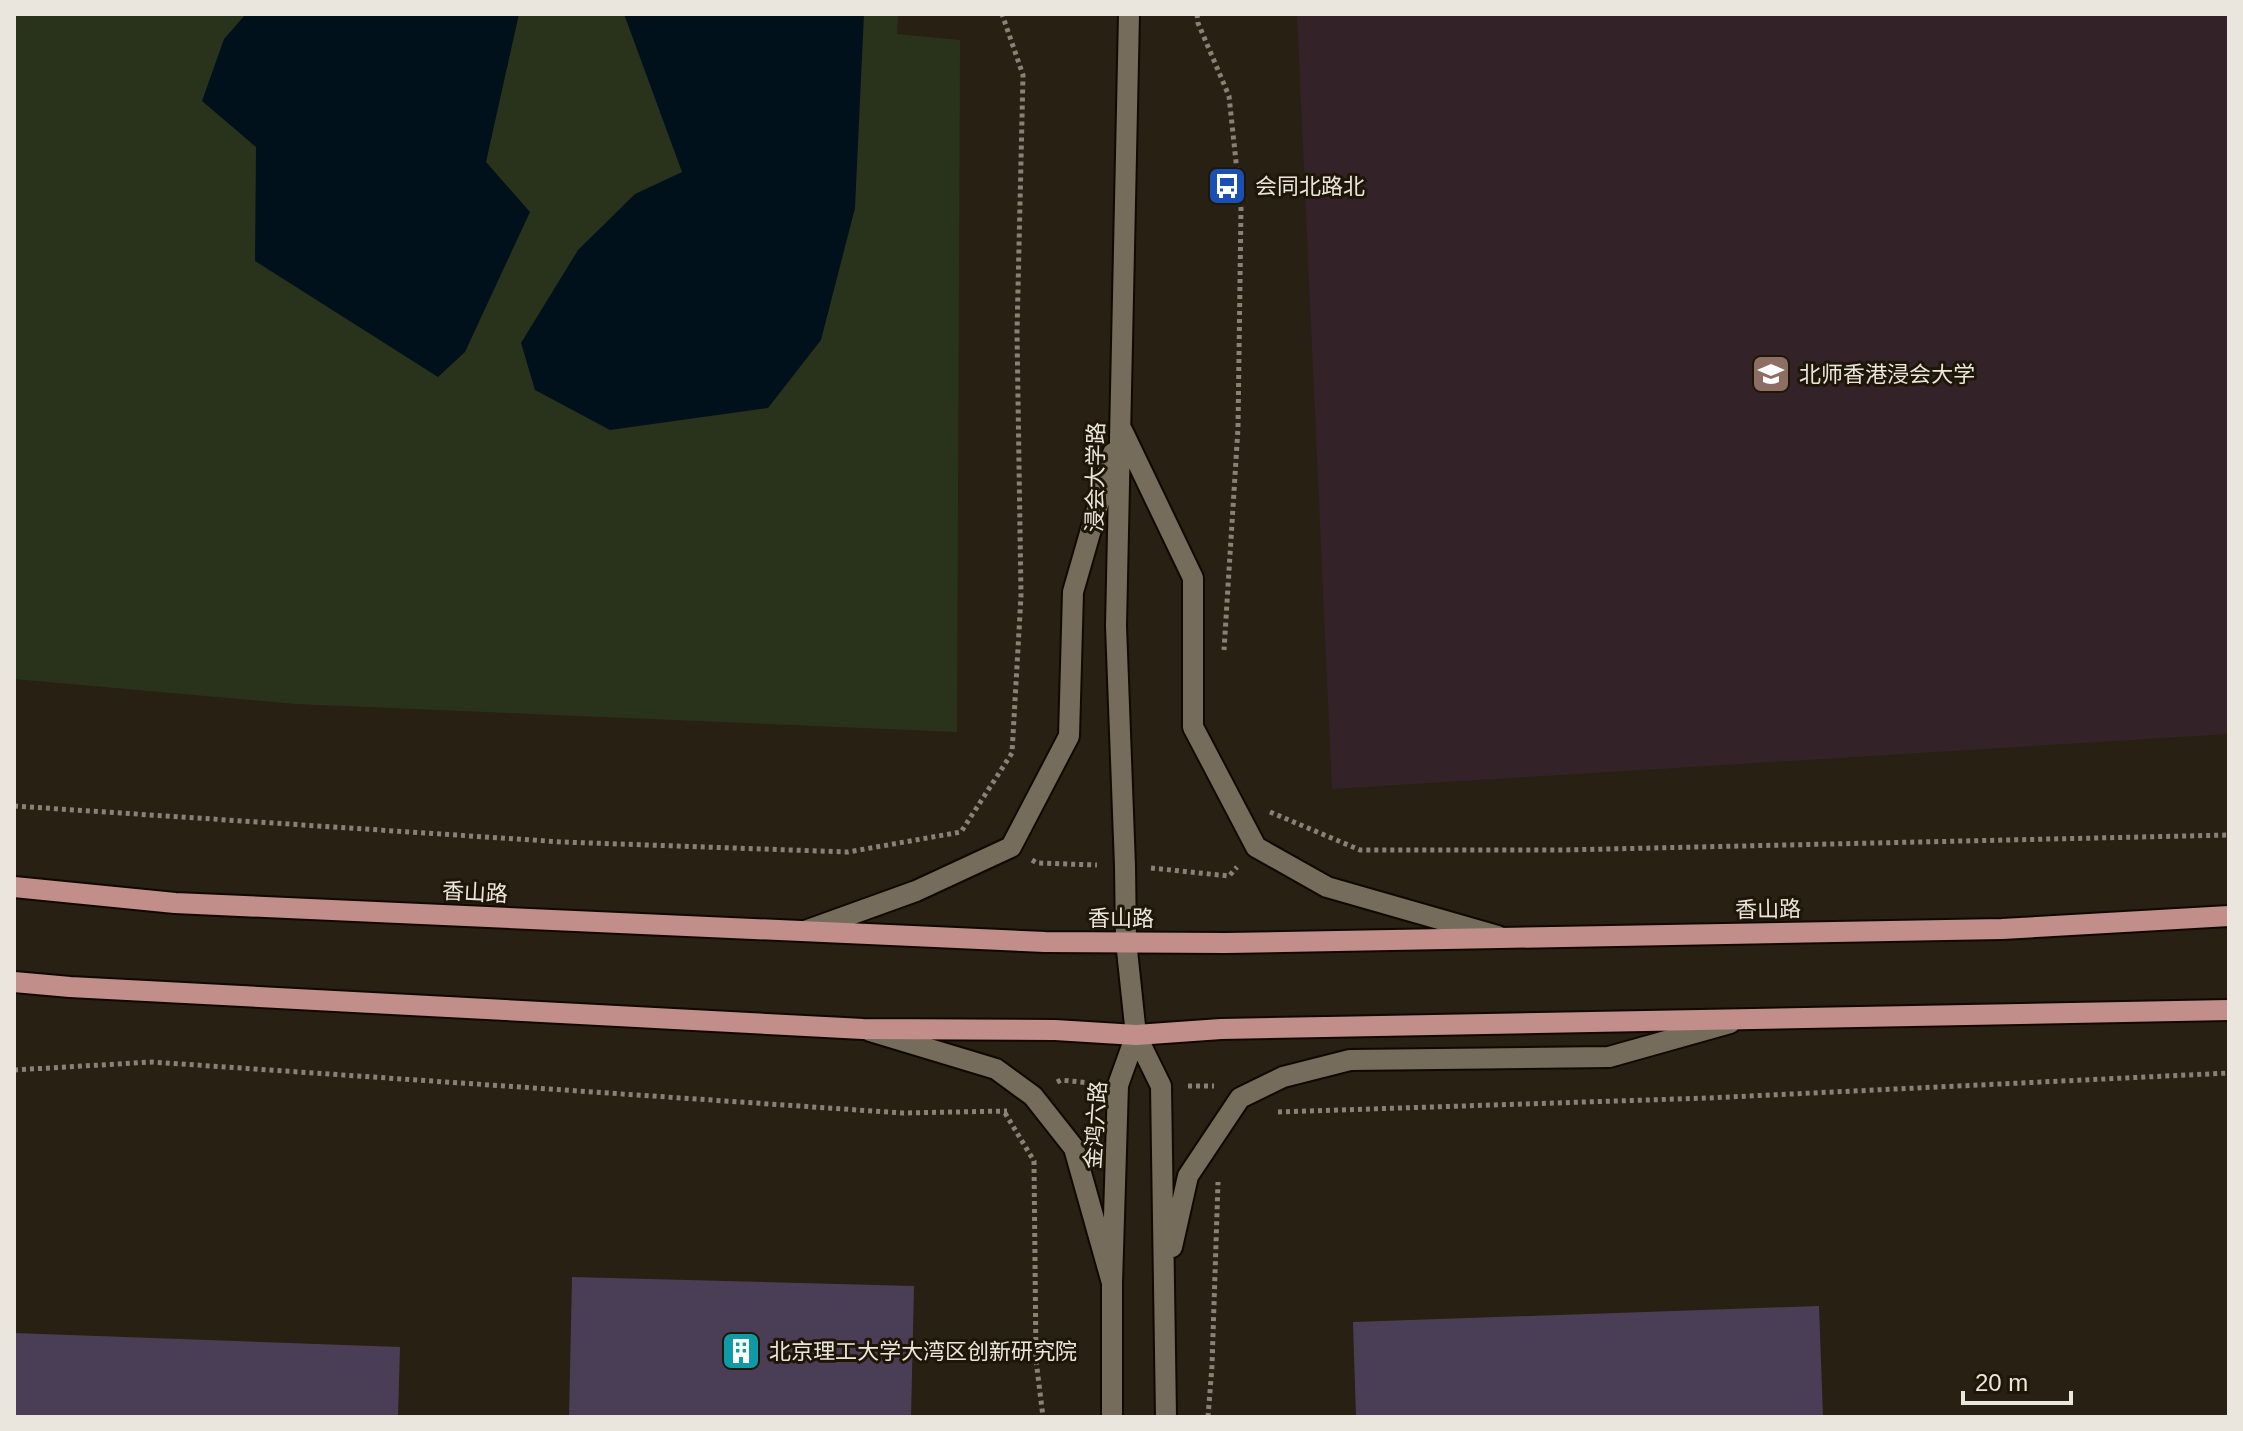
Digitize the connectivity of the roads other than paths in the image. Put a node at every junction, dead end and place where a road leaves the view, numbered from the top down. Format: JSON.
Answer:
{"nodes":[{"id":1,"x":1129,"y":14,"type":"edge"},
{"id":2,"x":1120,"y":426,"type":"junction"},
{"id":3,"x":14,"y":887,"type":"edge"},
{"id":4,"x":2229,"y":916,"type":"edge"},
{"id":5,"x":803,"y":931,"type":"junction"},
{"id":6,"x":1506,"y":938,"type":"junction"},
{"id":7,"x":1126,"y":941,"type":"junction"},
{"id":8,"x":14,"y":982,"type":"edge"},
{"id":9,"x":2229,"y":1010,"type":"edge"},
{"id":10,"x":1738,"y":1020,"type":"junction"},
{"id":11,"x":863,"y":1029,"type":"junction"},
{"id":12,"x":1136,"y":1035,"type":"junction"},
{"id":13,"x":1164,"y":1282,"type":"junction"},
{"id":14,"x":1112,"y":1283,"type":"junction"},
{"id":15,"x":1112,"y":1417,"type":"edge"},
{"id":16,"x":1166,"y":1417,"type":"edge"}],
"edges":[{"from":1,"to":2,"type":"street","name":"浸会大学路"},
{"from":2,"to":5,"type":"street"},
{"from":2,"to":6,"type":"street"},
{"from":2,"to":7,"type":"street","name":"浸会大学路"},
{"from":3,"to":5,"type":"main road","name":"香山路"},
{"from":4,"to":6,"type":"main road","name":"香山路"},
{"from":5,"to":7,"type":"main road","name":"香山路"},
{"from":6,"to":7,"type":"main road","name":"香山路"},
{"from":7,"to":12,"type":"street","name":"浸会大学路"},
{"from":8,"to":11,"type":"main road"},
{"from":9,"to":10,"type":"main road"},
{"from":10,"to":12,"type":"main road"},
{"from":10,"to":13,"type":"street"},
{"from":11,"to":12,"type":"main road"},
{"from":11,"to":14,"type":"street"},
{"from":12,"to":13,"type":"street"},
{"from":12,"to":14,"type":"street","name":"金鸿六路"},
{"from":13,"to":16,"type":"street"},
{"from":14,"to":15,"type":"street","name":"金鸿六路"}]}
